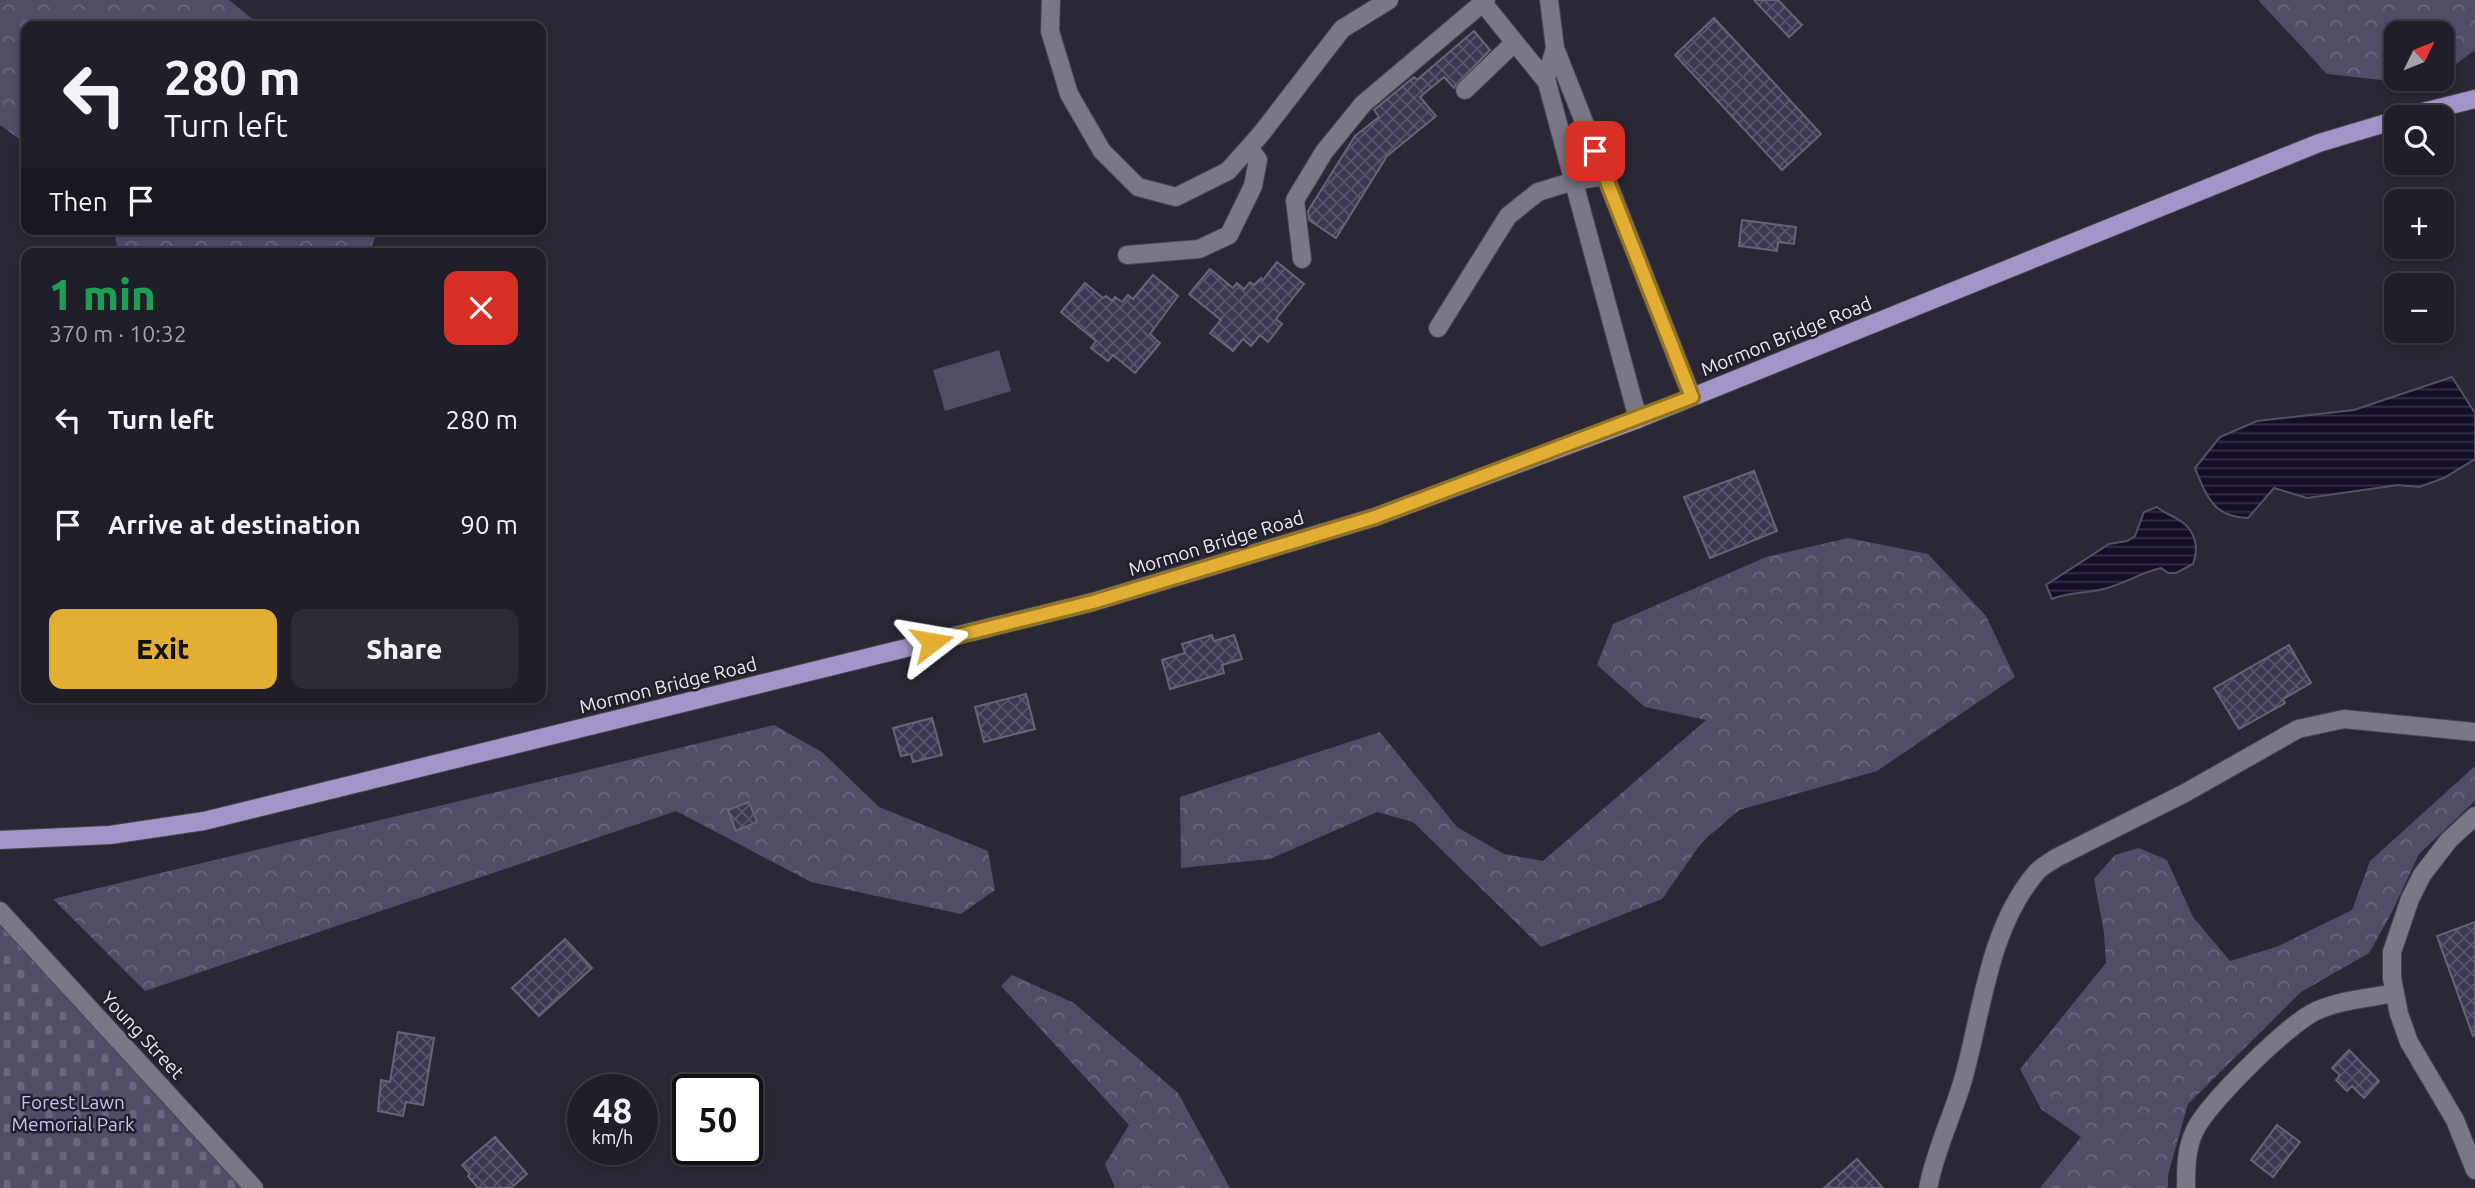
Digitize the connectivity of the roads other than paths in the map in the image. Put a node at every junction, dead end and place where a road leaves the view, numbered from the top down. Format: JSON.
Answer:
{"nodes":[{"id":1,"x":1051,"y":0,"type":"edge"},
{"id":2,"x":1389,"y":0,"type":"edge"},
{"id":3,"x":1549,"y":0,"type":"edge"},
{"id":4,"x":1485,"y":1,"type":"edge"},
{"id":5,"x":1515,"y":42,"type":"junction"},
{"id":6,"x":1555,"y":48,"type":"junction"},
{"id":7,"x":1547,"y":82,"type":"junction"},
{"id":8,"x":1465,"y":90,"type":"dead end"},
{"id":9,"x":2475,"y":99,"type":"edge"},
{"id":10,"x":2451,"y":105,"type":"edge"},
{"id":11,"x":2384,"y":124,"type":"edge"},
{"id":12,"x":1249,"y":148,"type":"junction"},
{"id":13,"x":1605,"y":176,"type":"junction"},
{"id":14,"x":1574,"y":181,"type":"junction"},
{"id":15,"x":1127,"y":255,"type":"dead end"},
{"id":16,"x":1302,"y":259,"type":"dead end"},
{"id":17,"x":1438,"y":328,"type":"dead end"},
{"id":18,"x":1692,"y":397,"type":"junction"},
{"id":19,"x":1637,"y":419,"type":"junction"},
{"id":20,"x":2475,"y":732,"type":"edge"},
{"id":21,"x":2475,"y":816,"type":"edge"},
{"id":22,"x":0,"y":840,"type":"edge"},
{"id":23,"x":0,"y":911,"type":"edge"},
{"id":24,"x":2395,"y":993,"type":"junction"},
{"id":25,"x":2475,"y":1171,"type":"edge"},
{"id":26,"x":254,"y":1188,"type":"edge"},
{"id":27,"x":1928,"y":1188,"type":"edge"},
{"id":28,"x":2186,"y":1188,"type":"edge"}],
"edges":[{"from":1,"to":12,"type":"street"},
{"from":2,"to":12,"type":"street"},
{"from":3,"to":6,"type":"street"},
{"from":4,"to":5,"type":"street"},
{"from":4,"to":16,"type":"street"},
{"from":5,"to":7,"type":"street"},
{"from":5,"to":8,"type":"street"},
{"from":6,"to":7,"type":"street"},
{"from":6,"to":13,"type":"street"},
{"from":7,"to":14,"type":"street"},
{"from":9,"to":10,"type":"main road"},
{"from":11,"to":18,"type":"main road","name":"Mormon Bridge Road"},
{"from":12,"to":15,"type":"street"},
{"from":13,"to":14,"type":"street"},
{"from":13,"to":18,"type":"street"},
{"from":14,"to":17,"type":"street"},
{"from":14,"to":19,"type":"street"},
{"from":18,"to":19,"type":"main road","name":"Mormon Bridge Road"},
{"from":19,"to":22,"type":"main road","name":"Mormon Bridge Road"},
{"from":20,"to":27,"type":"street"},
{"from":21,"to":24,"type":"street"},
{"from":23,"to":26,"type":"street","name":"Young Street"},
{"from":24,"to":25,"type":"street"},
{"from":24,"to":28,"type":"street"}]}
